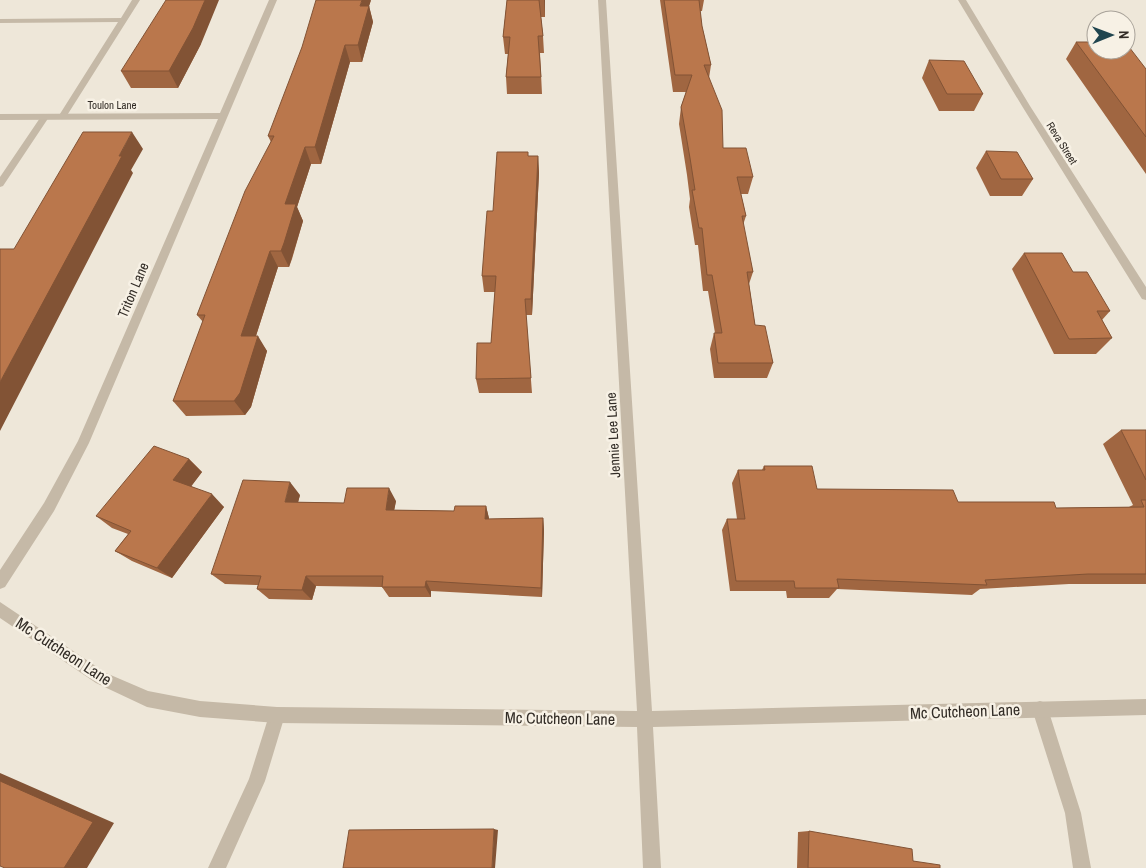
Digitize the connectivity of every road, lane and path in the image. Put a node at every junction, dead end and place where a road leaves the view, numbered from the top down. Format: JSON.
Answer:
{"nodes":[{"id":1,"x":136,"y":0,"type":"edge"},
{"id":2,"x":273,"y":0,"type":"edge"},
{"id":3,"x":602,"y":0,"type":"edge"},
{"id":4,"x":962,"y":0,"type":"edge"},
{"id":5,"x":122,"y":20,"type":"junction"},
{"id":6,"x":0,"y":21,"type":"edge"},
{"id":7,"x":224,"y":116,"type":"junction"},
{"id":8,"x":0,"y":117,"type":"edge"},
{"id":9,"x":45,"y":117,"type":"junction"},
{"id":10,"x":62,"y":117,"type":"junction"},
{"id":11,"x":0,"y":184,"type":"edge"},
{"id":12,"x":1146,"y":296,"type":"edge"},
{"id":13,"x":0,"y":582,"type":"edge"},
{"id":14,"x":0,"y":609,"type":"edge"},
{"id":15,"x":1146,"y":707,"type":"edge"},
{"id":16,"x":1040,"y":708,"type":"junction"},
{"id":17,"x":277,"y":715,"type":"junction"},
{"id":18,"x":645,"y":719,"type":"junction"},
{"id":19,"x":217,"y":868,"type":"edge"},
{"id":20,"x":652,"y":868,"type":"edge"},
{"id":21,"x":1082,"y":868,"type":"edge"}],
"edges":[{"from":1,"to":5,"type":"street"},
{"from":2,"to":7,"type":"street","name":"Triton Lane"},
{"from":3,"to":18,"type":"street","name":"Jennie Lee Lane"},
{"from":4,"to":12,"type":"street","name":"Reva Street"},
{"from":5,"to":6,"type":"street"},
{"from":5,"to":10,"type":"street"},
{"from":7,"to":10,"type":"street","name":"Toulon Lane"},
{"from":7,"to":13,"type":"street","name":"Triton Lane"},
{"from":8,"to":9,"type":"street","name":"Toulon Lane"},
{"from":9,"to":10,"type":"street","name":"Toulon Lane"},
{"from":9,"to":11,"type":"street"},
{"from":14,"to":17,"type":"street","name":"Mc Cutcheon Lane"},
{"from":15,"to":16,"type":"street","name":"Mc Cutcheon Lane"},
{"from":16,"to":18,"type":"street","name":"Mc Cutcheon Lane"},
{"from":16,"to":21,"type":"street"},
{"from":17,"to":18,"type":"street","name":"Mc Cutcheon Lane"},
{"from":17,"to":19,"type":"street"},
{"from":18,"to":20,"type":"street","name":"Jennie Lee Lane"}]}
